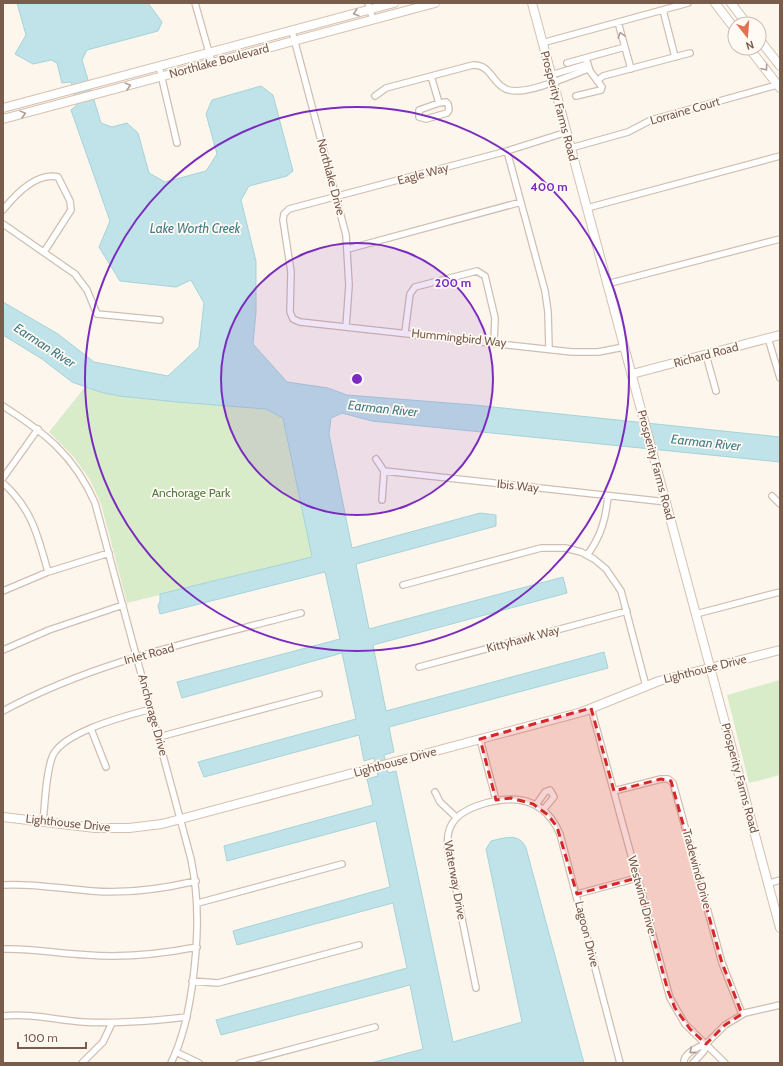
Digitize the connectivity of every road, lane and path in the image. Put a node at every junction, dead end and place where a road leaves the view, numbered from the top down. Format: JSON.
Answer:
{"nodes":[{"id":1,"x":195,"y":3,"type":"edge"},
{"id":2,"x":394,"y":3,"type":"edge"},
{"id":3,"x":435,"y":3,"type":"edge"},
{"id":4,"x":532,"y":3,"type":"edge"},
{"id":5,"x":688,"y":3,"type":"edge"},
{"id":6,"x":715,"y":3,"type":"edge"},
{"id":7,"x":731,"y":3,"type":"edge"},
{"id":8,"x":369,"y":6,"type":"edge"},
{"id":9,"x":663,"y":10,"type":"junction"},
{"id":10,"x":725,"y":15,"type":"joint"},
{"id":11,"x":742,"y":16,"type":"edge"},
{"id":12,"x":727,"y":18,"type":"edge"},
{"id":13,"x":373,"y":20,"type":"junction"},
{"id":14,"x":618,"y":22,"type":"junction"},
{"id":15,"x":292,"y":31,"type":"junction"},
{"id":16,"x":295,"y":41,"type":"junction"},
{"id":17,"x":542,"y":43,"type":"junction"},
{"id":18,"x":625,"y":47,"type":"junction"},
{"id":19,"x":767,"y":49,"type":"edge"},
{"id":20,"x":210,"y":53,"type":"junction"},
{"id":21,"x":690,"y":54,"type":"dead end"},
{"id":22,"x":767,"y":54,"type":"edge"},
{"id":23,"x":755,"y":56,"type":"edge"},
{"id":24,"x":675,"y":57,"type":"junction"},
{"id":25,"x":212,"y":63,"type":"junction"},
{"id":26,"x":567,"y":63,"type":"dead end"},
{"id":27,"x":588,"y":64,"type":"junction"},
{"id":28,"x":779,"y":65,"type":"edge"},
{"id":29,"x":159,"y":66,"type":"junction"},
{"id":30,"x":631,"y":69,"type":"junction"},
{"id":31,"x":431,"y":76,"type":"junction"},
{"id":32,"x":161,"y":77,"type":"junction"},
{"id":33,"x":552,"y":78,"type":"junction"},
{"id":34,"x":597,"y":81,"type":"junction"},
{"id":35,"x":778,"y":85,"type":"edge"},
{"id":36,"x":375,"y":96,"type":"dead end"},
{"id":37,"x":576,"y":96,"type":"dead end"},
{"id":38,"x":43,"y":97,"type":"junction"},
{"id":39,"x":439,"y":103,"type":"junction"},
{"id":40,"x":3,"y":108,"type":"edge"},
{"id":41,"x":46,"y":108,"type":"junction"},
{"id":42,"x":3,"y":119,"type":"edge"},
{"id":43,"x":567,"y":132,"type":"junction"},
{"id":44,"x":177,"y":143,"type":"dead end"},
{"id":45,"x":571,"y":148,"type":"junction"},
{"id":46,"x":507,"y":151,"type":"junction"},
{"id":47,"x":780,"y":156,"type":"edge"},
{"id":48,"x":337,"y":197,"type":"junction"},
{"id":49,"x":521,"y":202,"type":"junction"},
{"id":50,"x":587,"y":208,"type":"junction"},
{"id":51,"x":3,"y":210,"type":"edge"},
{"id":52,"x":3,"y":224,"type":"edge"},
{"id":53,"x":780,"y":239,"type":"edge"},
{"id":54,"x":348,"y":248,"type":"junction"},
{"id":55,"x":44,"y":252,"type":"junction"},
{"id":56,"x":607,"y":284,"type":"junction"},
{"id":57,"x":293,"y":319,"type":"joint"},
{"id":58,"x":160,"y":320,"type":"dead end"},
{"id":59,"x":346,"y":327,"type":"junction"},
{"id":60,"x":405,"y":332,"type":"junction"},
{"id":61,"x":780,"y":335,"type":"edge"},
{"id":62,"x":768,"y":338,"type":"junction"},
{"id":63,"x":494,"y":342,"type":"junction"},
{"id":64,"x":624,"y":347,"type":"junction"},
{"id":65,"x":549,"y":348,"type":"junction"},
{"id":66,"x":706,"y":355,"type":"junction"},
{"id":67,"x":632,"y":374,"type":"junction"},
{"id":68,"x":780,"y":378,"type":"edge"},
{"id":69,"x":716,"y":391,"type":"dead end"},
{"id":70,"x":3,"y":406,"type":"edge"},
{"id":71,"x":38,"y":429,"type":"junction"},
{"id":72,"x":376,"y":459,"type":"dead end"},
{"id":73,"x":384,"y":471,"type":"junction"},
{"id":74,"x":3,"y":478,"type":"edge"},
{"id":75,"x":3,"y":483,"type":"edge"},
{"id":76,"x":608,"y":496,"type":"junction"},
{"id":77,"x":772,"y":496,"type":"dead end"},
{"id":78,"x":382,"y":500,"type":"dead end"},
{"id":79,"x":667,"y":502,"type":"junction"},
{"id":80,"x":780,"y":504,"type":"edge"},
{"id":81,"x":109,"y":553,"type":"junction"},
{"id":82,"x":587,"y":555,"type":"junction"},
{"id":83,"x":48,"y":572,"type":"junction"},
{"id":84,"x":403,"y":585,"type":"dead end"},
{"id":85,"x":3,"y":591,"type":"edge"},
{"id":86,"x":780,"y":592,"type":"edge"},
{"id":87,"x":123,"y":605,"type":"junction"},
{"id":88,"x":627,"y":611,"type":"junction"},
{"id":89,"x":300,"y":613,"type":"dead end"},
{"id":90,"x":696,"y":614,"type":"junction"},
{"id":91,"x":3,"y":650,"type":"edge"},
{"id":92,"x":780,"y":650,"type":"edge"},
{"id":93,"x":137,"y":657,"type":"junction"},
{"id":94,"x":419,"y":666,"type":"dead end"},
{"id":95,"x":711,"y":668,"type":"junction"},
{"id":96,"x":646,"y":686,"type":"junction"},
{"id":97,"x":320,"y":694,"type":"dead end"},
{"id":98,"x":591,"y":708,"type":"junction"},
{"id":99,"x":151,"y":709,"type":"junction"},
{"id":100,"x":3,"y":711,"type":"edge"},
{"id":101,"x":91,"y":729,"type":"junction"},
{"id":102,"x":159,"y":737,"type":"junction"},
{"id":103,"x":480,"y":739,"type":"junction"},
{"id":104,"x":106,"y":768,"type":"dead end"},
{"id":105,"x":614,"y":791,"type":"junction"},
{"id":106,"x":435,"y":792,"type":"dead end"},
{"id":107,"x":496,"y":800,"type":"junction"},
{"id":108,"x":536,"y":805,"type":"junction"},
{"id":109,"x":543,"y":810,"type":"junction"},
{"id":110,"x":3,"y":817,"type":"edge"},
{"id":111,"x":456,"y":817,"type":"junction"},
{"id":112,"x":181,"y":819,"type":"junction"},
{"id":113,"x":43,"y":822,"type":"junction"},
{"id":114,"x":342,"y":864,"type":"dead end"},
{"id":115,"x":637,"y":878,"type":"junction"},
{"id":116,"x":780,"y":880,"type":"edge"},
{"id":117,"x":196,"y":881,"type":"junction"},
{"id":118,"x":767,"y":884,"type":"junction"},
{"id":119,"x":3,"y":885,"type":"edge"},
{"id":120,"x":577,"y":894,"type":"junction"},
{"id":121,"x":198,"y":903,"type":"junction"},
{"id":122,"x":780,"y":928,"type":"edge"},
{"id":123,"x":359,"y":945,"type":"dead end"},
{"id":124,"x":197,"y":946,"type":"junction"},
{"id":125,"x":3,"y":949,"type":"edge"},
{"id":126,"x":192,"y":981,"type":"junction"},
{"id":127,"x":476,"y":988,"type":"dead end"},
{"id":128,"x":780,"y":1005,"type":"edge"},
{"id":129,"x":742,"y":1014,"type":"junction"},
{"id":130,"x":3,"y":1016,"type":"edge"},
{"id":131,"x":187,"y":1017,"type":"junction"},
{"id":132,"x":112,"y":1023,"type":"junction"},
{"id":133,"x":376,"y":1027,"type":"dead end"},
{"id":134,"x":706,"y":1044,"type":"junction"},
{"id":135,"x":176,"y":1052,"type":"junction"},
{"id":136,"x":82,"y":1063,"type":"edge"},
{"id":137,"x":171,"y":1063,"type":"edge"},
{"id":138,"x":199,"y":1063,"type":"edge"},
{"id":139,"x":240,"y":1063,"type":"edge"},
{"id":140,"x":620,"y":1063,"type":"edge"},
{"id":141,"x":684,"y":1063,"type":"edge"},
{"id":142,"x":693,"y":1063,"type":"edge"},
{"id":143,"x":725,"y":1063,"type":"edge"}],
"edges":[{"from":1,"to":20,"type":"street"},
{"from":2,"to":8,"type":"street","name":"Northlake Boulevard"},
{"from":3,"to":13,"type":"street","name":"Northlake Boulevard"},
{"from":4,"to":17,"type":"street","name":"Prosperity Farms Road"},
{"from":5,"to":9,"type":"street"},
{"from":6,"to":10,"type":"street"},
{"from":7,"to":11,"type":"street"},
{"from":8,"to":13,"type":"street"},
{"from":8,"to":15,"type":"street","name":"Northlake Boulevard","one_way":true},
{"from":9,"to":14,"type":"street"},
{"from":9,"to":24,"type":"street"},
{"from":10,"to":12,"type":"street"},
{"from":13,"to":16,"type":"street","name":"Northlake Boulevard"},
{"from":14,"to":17,"type":"street"},
{"from":18,"to":14,"type":"street","one_way":true},
{"from":15,"to":16,"type":"street","name":"Northlake Drive"},
{"from":15,"to":20,"type":"street","name":"Northlake Boulevard"},
{"from":16,"to":25,"type":"street","name":"Northlake Boulevard"},
{"from":16,"to":48,"type":"street","name":"Northlake Drive"},
{"from":17,"to":33,"type":"street","name":"Prosperity Farms Road"},
{"from":18,"to":27,"type":"street"},
{"from":18,"to":30,"type":"street"},
{"from":19,"to":28,"type":"street"},
{"from":20,"to":25,"type":"street"},
{"from":20,"to":29,"type":"street","name":"Northlake Boulevard"},
{"from":21,"to":24,"type":"street"},
{"from":22,"to":28,"type":"street"},
{"from":23,"to":35,"type":"street","one_way":true},
{"from":24,"to":30,"type":"street"},
{"from":25,"to":32,"type":"street","name":"Northlake Boulevard"},
{"from":26,"to":27,"type":"street"},
{"from":27,"to":33,"type":"street"},
{"from":27,"to":34,"type":"street"},
{"from":29,"to":32,"type":"street"},
{"from":29,"to":38,"type":"street","name":"Northlake Boulevard"},
{"from":30,"to":34,"type":"street"},
{"from":31,"to":33,"type":"street"},
{"from":31,"to":36,"type":"street"},
{"from":31,"to":39,"type":"street"},
{"from":41,"to":32,"type":"street","name":"Northlake Boulevard","one_way":true},
{"from":32,"to":44,"type":"street"},
{"from":33,"to":43,"type":"street","name":"Prosperity Farms Road"},
{"from":34,"to":37,"type":"street"},
{"from":35,"to":45,"type":"street","name":"Lorraine Court"},
{"from":38,"to":40,"type":"street","name":"Northlake Boulevard"},
{"from":38,"to":41,"type":"street"},
{"from":39,"to":39,"type":"street"},
{"from":42,"to":41,"type":"street","name":"Northlake Boulevard","one_way":true},
{"from":43,"to":45,"type":"street","name":"Prosperity Farms Road"},
{"from":43,"to":46,"type":"street","name":"Eagle Way"},
{"from":45,"to":50,"type":"street","name":"Prosperity Farms Road"},
{"from":46,"to":48,"type":"street","name":"Eagle Way"},
{"from":46,"to":49,"type":"street"},
{"from":47,"to":50,"type":"street"},
{"from":48,"to":54,"type":"street","name":"Northlake Drive"},
{"from":48,"to":57,"type":"street","name":"Eagle Way"},
{"from":49,"to":54,"type":"street"},
{"from":49,"to":65,"type":"street"},
{"from":50,"to":56,"type":"street","name":"Prosperity Farms Road"},
{"from":51,"to":55,"type":"street"},
{"from":52,"to":55,"type":"street"},
{"from":53,"to":56,"type":"street"},
{"from":54,"to":59,"type":"street","name":"Northlake Drive"},
{"from":55,"to":58,"type":"street"},
{"from":56,"to":64,"type":"street","name":"Prosperity Farms Road"},
{"from":57,"to":59,"type":"street","name":"Hummingbird Way"},
{"from":59,"to":60,"type":"street","name":"Hummingbird Way"},
{"from":60,"to":63,"type":"street","name":"Hummingbird Way"},
{"from":60,"to":63,"type":"street"},
{"from":61,"to":62,"type":"street","name":"Richard Road"},
{"from":62,"to":66,"type":"street","name":"Richard Road"},
{"from":62,"to":68,"type":"street"},
{"from":63,"to":65,"type":"street","name":"Hummingbird Way"},
{"from":64,"to":65,"type":"street","name":"Hummingbird Way"},
{"from":64,"to":67,"type":"street","name":"Prosperity Farms Road"},
{"from":66,"to":67,"type":"street","name":"Richard Road"},
{"from":66,"to":69,"type":"street"},
{"from":67,"to":79,"type":"street","name":"Prosperity Farms Road"},
{"from":70,"to":71,"type":"street","name":"Anchorage Drive"},
{"from":71,"to":74,"type":"street"},
{"from":71,"to":81,"type":"street","name":"Anchorage Drive"},
{"from":72,"to":73,"type":"street"},
{"from":73,"to":76,"type":"street","name":"Ibis Way"},
{"from":73,"to":78,"type":"street"},
{"from":75,"to":83,"type":"street"},
{"from":76,"to":79,"type":"street","name":"Ibis Way"},
{"from":76,"to":82,"type":"street"},
{"from":77,"to":80,"type":"street"},
{"from":79,"to":90,"type":"street","name":"Prosperity Farms Road"},
{"from":81,"to":83,"type":"street"},
{"from":81,"to":87,"type":"street","name":"Anchorage Drive"},
{"from":82,"to":84,"type":"street"},
{"from":82,"to":88,"type":"street"},
{"from":83,"to":85,"type":"street"},
{"from":86,"to":90,"type":"street"},
{"from":87,"to":91,"type":"street"},
{"from":87,"to":93,"type":"street","name":"Anchorage Drive"},
{"from":88,"to":94,"type":"street","name":"Kittyhawk Way"},
{"from":88,"to":96,"type":"street"},
{"from":89,"to":93,"type":"street","name":"Inlet Road"},
{"from":90,"to":95,"type":"street","name":"Prosperity Farms Road"},
{"from":92,"to":95,"type":"street","name":"Lighthouse Drive"},
{"from":93,"to":99,"type":"street","name":"Anchorage Drive"},
{"from":93,"to":100,"type":"street","name":"Inlet Road"},
{"from":95,"to":96,"type":"street","name":"Lighthouse Drive"},
{"from":95,"to":118,"type":"street","name":"Prosperity Farms Road"},
{"from":96,"to":98,"type":"street","name":"Lighthouse Drive"},
{"from":97,"to":102,"type":"street"},
{"from":98,"to":103,"type":"street","name":"Lighthouse Drive"},
{"from":98,"to":105,"type":"street","name":"Westwind Drive"},
{"from":99,"to":101,"type":"street"},
{"from":99,"to":102,"type":"street","name":"Anchorage Drive"},
{"from":101,"to":104,"type":"street"},
{"from":101,"to":113,"type":"street"},
{"from":102,"to":112,"type":"street","name":"Anchorage Drive"},
{"from":103,"to":107,"type":"street"},
{"from":103,"to":112,"type":"street","name":"Lighthouse Drive"},
{"from":105,"to":115,"type":"street","name":"Westwind Drive"},
{"from":105,"to":129,"type":"street","name":"Tradewind Drive"},
{"from":106,"to":111,"type":"street"},
{"from":107,"to":108,"type":"street","name":"Lagoon Drive"},
{"from":107,"to":111,"type":"street"},
{"from":108,"to":109,"type":"street","name":"Lagoon Drive"},
{"from":108,"to":109,"type":"street"},
{"from":109,"to":120,"type":"street","name":"Lagoon Drive"},
{"from":110,"to":113,"type":"street","name":"Lighthouse Drive"},
{"from":111,"to":127,"type":"street","name":"Waterway Drive"},
{"from":112,"to":113,"type":"street","name":"Lighthouse Drive"},
{"from":112,"to":117,"type":"street","name":"Anchorage Drive"},
{"from":114,"to":121,"type":"street"},
{"from":115,"to":120,"type":"street"},
{"from":115,"to":134,"type":"street","name":"Westwind Drive"},
{"from":116,"to":118,"type":"street"},
{"from":117,"to":119,"type":"street"},
{"from":117,"to":121,"type":"street","name":"Anchorage Drive"},
{"from":118,"to":122,"type":"street","name":"Prosperity Farms Road"},
{"from":120,"to":140,"type":"street","name":"Lagoon Drive"},
{"from":121,"to":124,"type":"street","name":"Anchorage Drive"},
{"from":123,"to":126,"type":"street"},
{"from":124,"to":125,"type":"street"},
{"from":124,"to":126,"type":"street","name":"Anchorage Drive"},
{"from":126,"to":131,"type":"street","name":"Anchorage Drive"},
{"from":128,"to":129,"type":"street"},
{"from":129,"to":134,"type":"street"},
{"from":130,"to":132,"type":"street"},
{"from":131,"to":132,"type":"street"},
{"from":131,"to":135,"type":"street","name":"Anchorage Drive"},
{"from":132,"to":136,"type":"street"},
{"from":133,"to":139,"type":"street"},
{"from":134,"to":141,"type":"street","one_way":true},
{"from":134,"to":142,"type":"street"},
{"from":134,"to":143,"type":"street","name":"Westwind Drive"},
{"from":135,"to":137,"type":"street","name":"Anchorage Drive"},
{"from":135,"to":138,"type":"street"}]}
